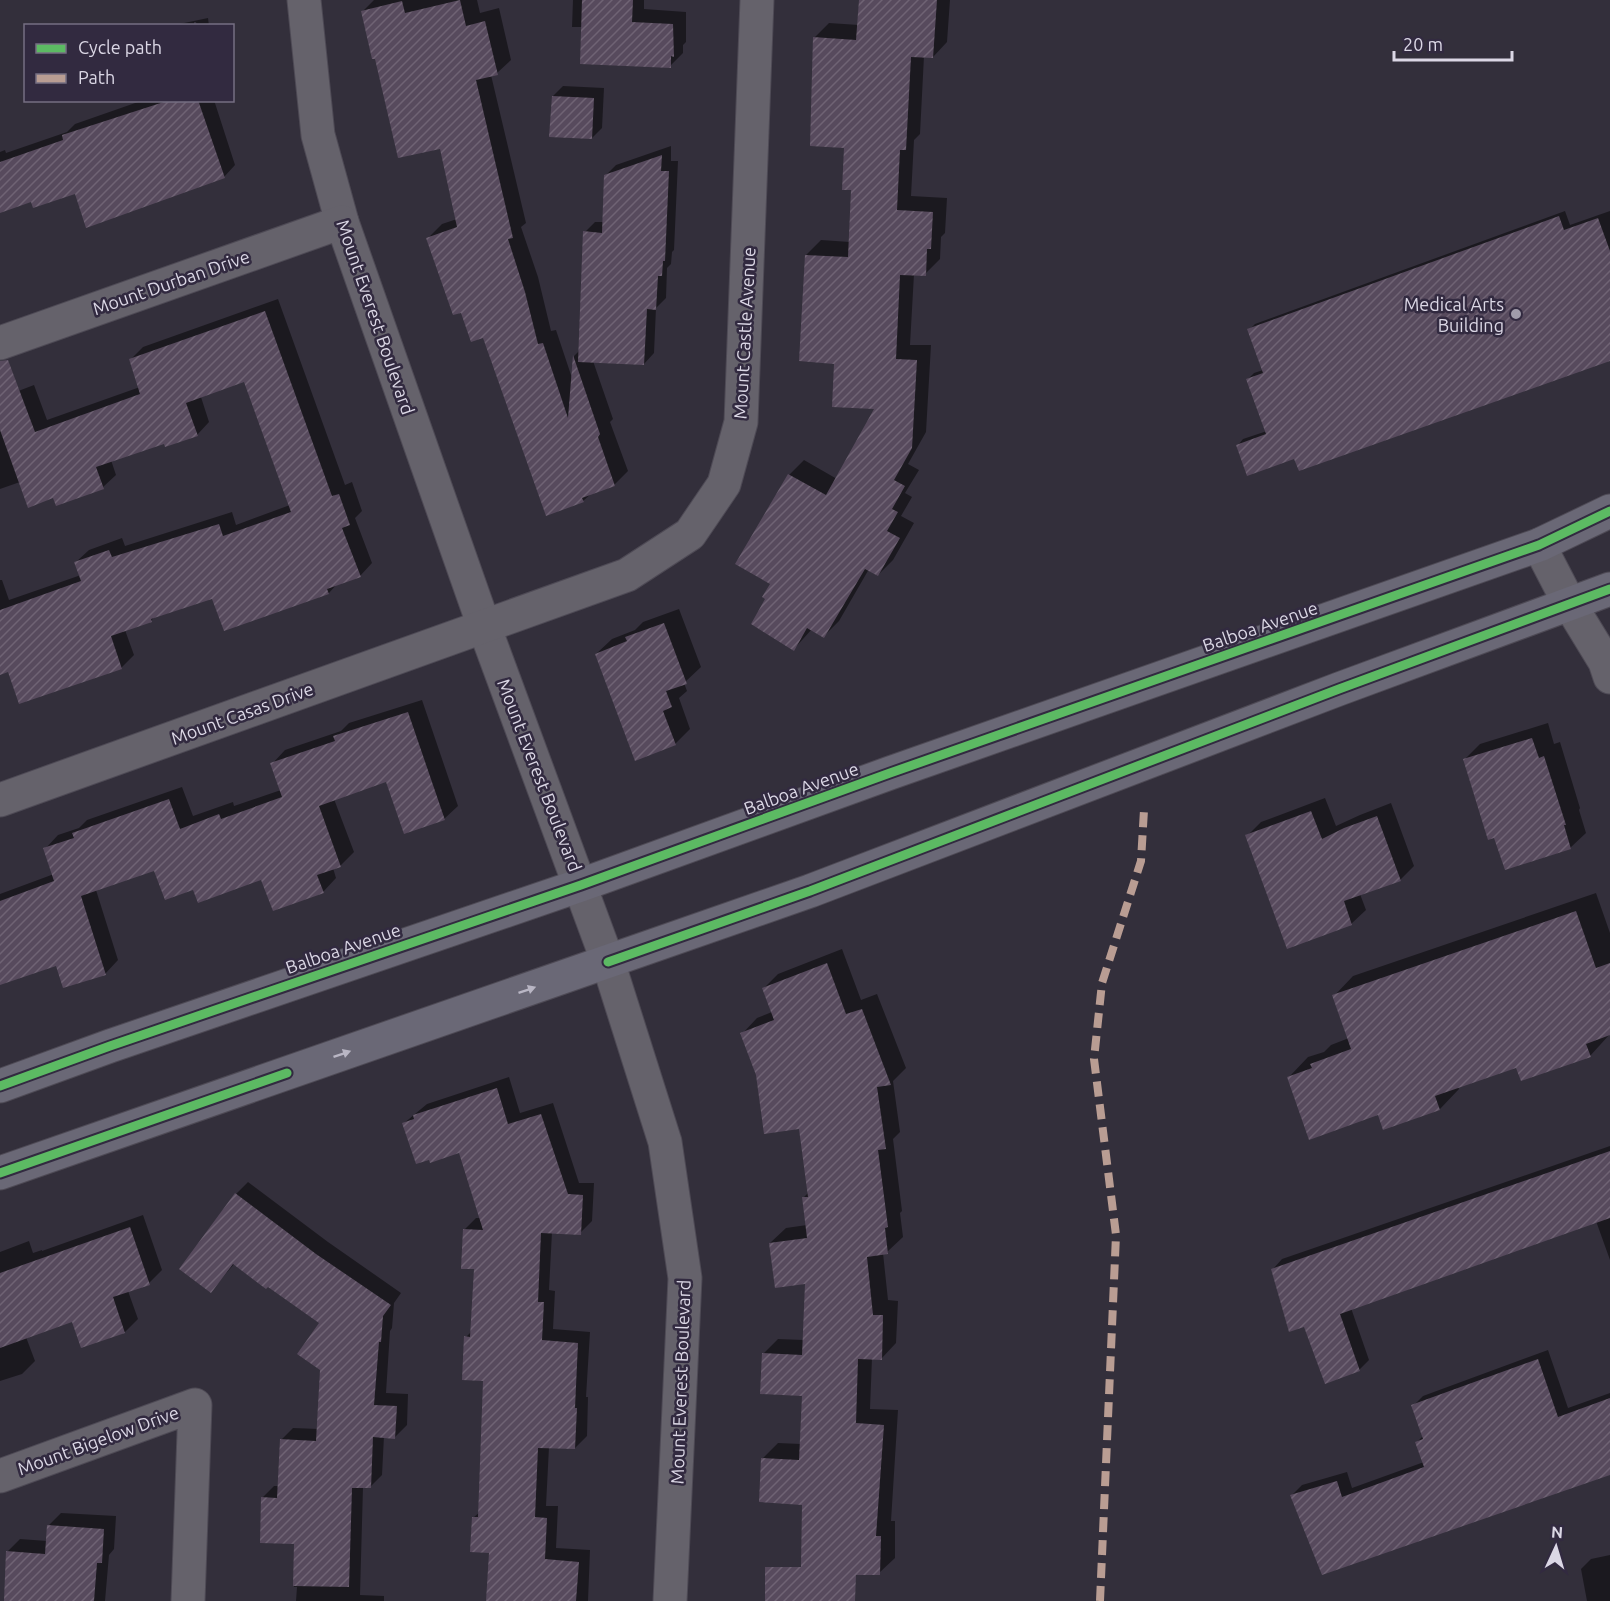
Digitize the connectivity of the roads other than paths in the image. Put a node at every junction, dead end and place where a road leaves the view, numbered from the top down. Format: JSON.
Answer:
{"nodes":[{"id":1,"x":304,"y":0,"type":"edge"},
{"id":2,"x":757,"y":0,"type":"edge"},
{"id":3,"x":342,"y":222,"type":"junction"},
{"id":4,"x":0,"y":343,"type":"edge"},
{"id":5,"x":1610,"y":511,"type":"edge"},
{"id":6,"x":1539,"y":545,"type":"junction"},
{"id":7,"x":1610,"y":589,"type":"edge"},
{"id":8,"x":1569,"y":603,"type":"junction"},
{"id":9,"x":484,"y":626,"type":"junction"},
{"id":10,"x":1610,"y":677,"type":"edge"},
{"id":11,"x":0,"y":800,"type":"edge"},
{"id":12,"x":581,"y":885,"type":"junction"},
{"id":13,"x":608,"y":962,"type":"junction"},
{"id":14,"x":0,"y":1086,"type":"edge"},
{"id":15,"x":0,"y":1173,"type":"edge"},
{"id":16,"x":0,"y":1476,"type":"edge"},
{"id":17,"x":188,"y":1601,"type":"edge"},
{"id":18,"x":670,"y":1601,"type":"edge"}],
"edges":[{"from":1,"to":3,"type":"street","name":"Mount Everest Boulevard"},
{"from":2,"to":9,"type":"street","name":"Mount Castle Avenue"},
{"from":3,"to":4,"type":"street","name":"Mount Durban Drive"},
{"from":3,"to":9,"type":"street","name":"Mount Everest Boulevard"},
{"from":5,"to":6,"type":"main road","name":"Balboa Avenue"},
{"from":6,"to":8,"type":"street"},
{"from":6,"to":12,"type":"main road","name":"Balboa Avenue"},
{"from":7,"to":8,"type":"main road"},
{"from":8,"to":10,"type":"street"},
{"from":8,"to":13,"type":"main road"},
{"from":9,"to":11,"type":"street","name":"Mount Casas Drive"},
{"from":9,"to":12,"type":"street","name":"Mount Everest Boulevard"},
{"from":12,"to":13,"type":"street","name":"Mount Everest Boulevard"},
{"from":12,"to":14,"type":"main road","name":"Balboa Avenue"},
{"from":15,"to":13,"type":"main road","one_way":true},
{"from":13,"to":18,"type":"street","name":"Mount Everest Boulevard"},
{"from":16,"to":17,"type":"street","name":"Mount Bigelow Drive"}]}
